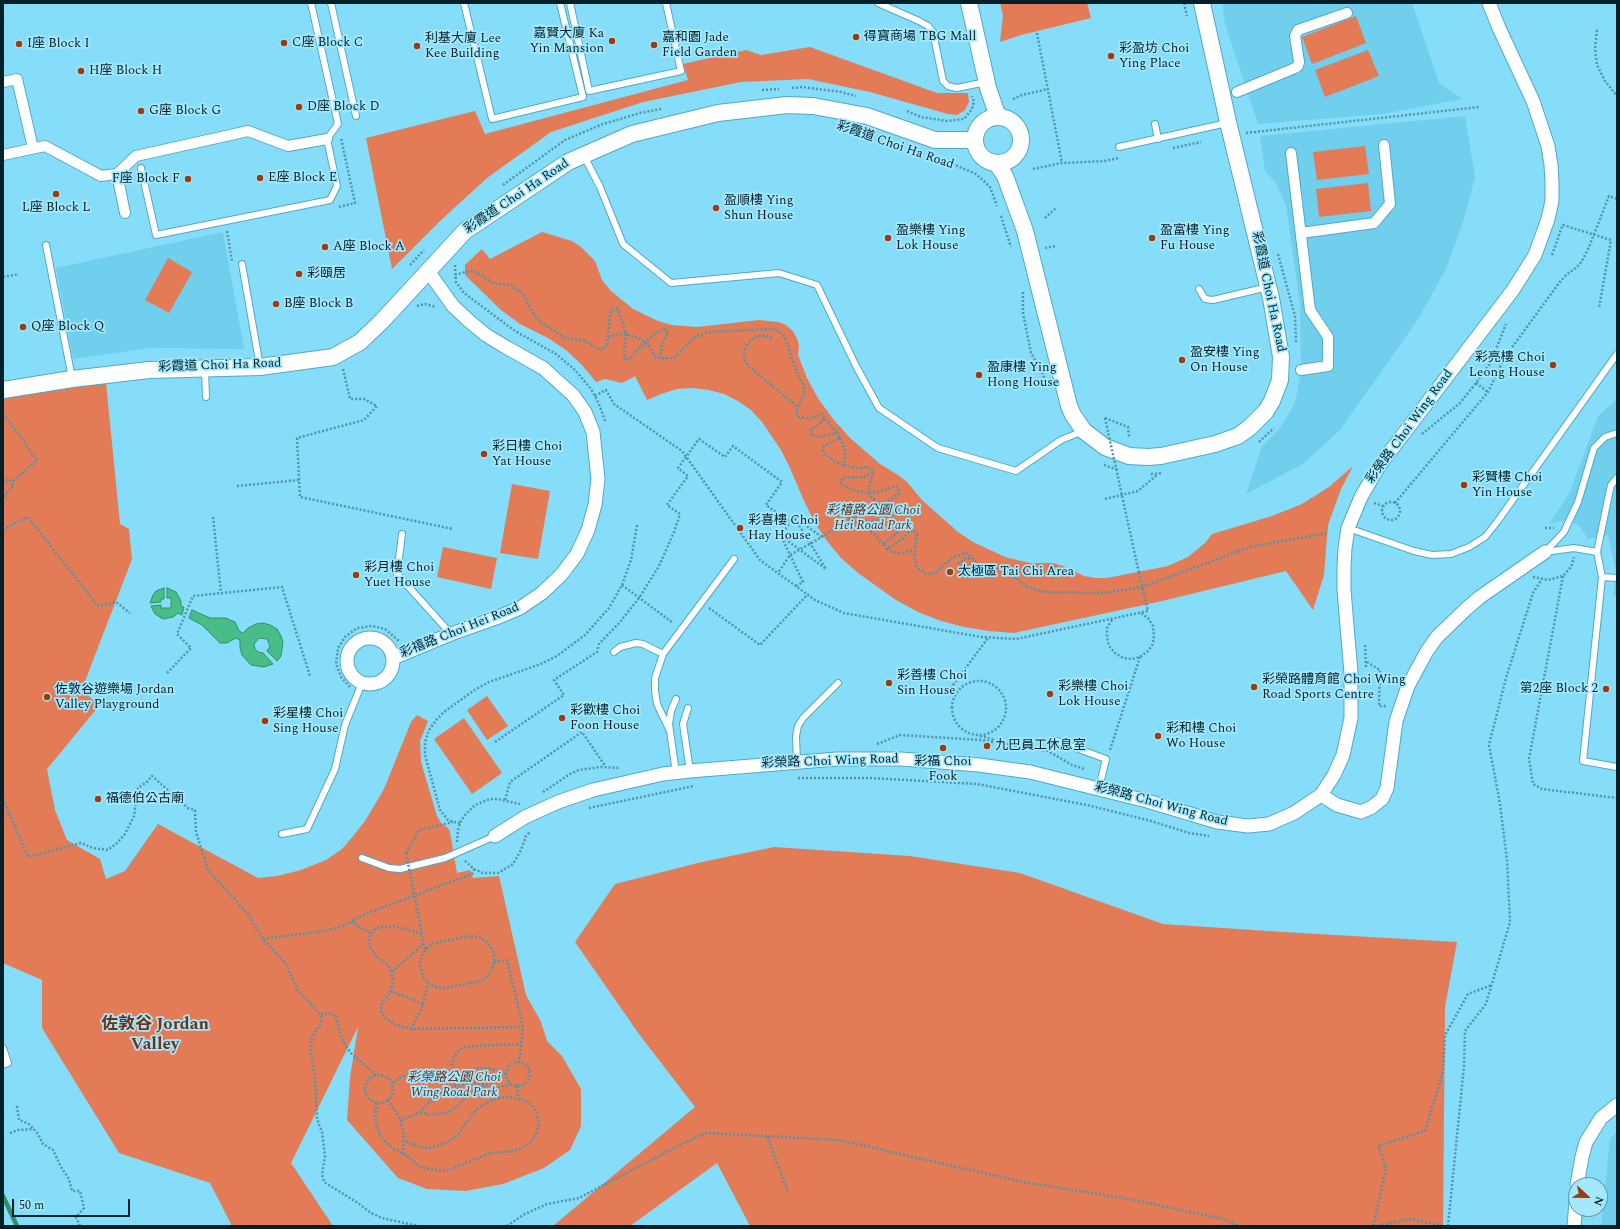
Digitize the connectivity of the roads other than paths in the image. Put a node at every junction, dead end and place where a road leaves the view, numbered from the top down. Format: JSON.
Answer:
{"nodes":[{"id":1,"x":311,"y":3,"type":"edge"},
{"id":2,"x":331,"y":3,"type":"edge"},
{"id":3,"x":464,"y":3,"type":"edge"},
{"id":4,"x":560,"y":3,"type":"edge"},
{"id":5,"x":570,"y":3,"type":"edge"},
{"id":6,"x":666,"y":3,"type":"edge"},
{"id":7,"x":878,"y":3,"type":"edge"},
{"id":8,"x":969,"y":3,"type":"edge"},
{"id":9,"x":1489,"y":3,"type":"edge"},
{"id":10,"x":1203,"y":5,"type":"edge"},
{"id":11,"x":1347,"y":13,"type":"dead end"},
{"id":12,"x":3,"y":82,"type":"edge"},
{"id":13,"x":986,"y":82,"type":"junction"},
{"id":14,"x":1237,"y":92,"type":"dead end"},
{"id":15,"x":356,"y":116,"type":"dead end"},
{"id":16,"x":998,"y":116,"type":"junction"},
{"id":17,"x":1228,"y":122,"type":"junction"},
{"id":18,"x":1155,"y":124,"type":"dead end"},
{"id":19,"x":327,"y":139,"type":"junction"},
{"id":20,"x":1158,"y":139,"type":"junction"},
{"id":21,"x":975,"y":140,"type":"junction"},
{"id":22,"x":1384,"y":145,"type":"dead end"},
{"id":23,"x":1119,"y":147,"type":"dead end"},
{"id":24,"x":33,"y":148,"type":"junction"},
{"id":25,"x":1291,"y":153,"type":"dead end"},
{"id":26,"x":3,"y":155,"type":"edge"},
{"id":27,"x":583,"y":155,"type":"junction"},
{"id":28,"x":996,"y":163,"type":"junction"},
{"id":29,"x":141,"y":168,"type":"dead end"},
{"id":30,"x":117,"y":174,"type":"junction"},
{"id":31,"x":125,"y":213,"type":"dead end"},
{"id":32,"x":1300,"y":232,"type":"junction"},
{"id":33,"x":46,"y":245,"type":"dead end"},
{"id":34,"x":242,"y":264,"type":"dead end"},
{"id":35,"x":428,"y":271,"type":"junction"},
{"id":36,"x":1268,"y":287,"type":"junction"},
{"id":37,"x":1199,"y":289,"type":"dead end"},
{"id":38,"x":1617,"y":354,"type":"edge"},
{"id":39,"x":205,"y":367,"type":"junction"},
{"id":40,"x":260,"y":367,"type":"junction"},
{"id":41,"x":1301,"y":370,"type":"dead end"},
{"id":42,"x":72,"y":379,"type":"junction"},
{"id":43,"x":3,"y":390,"type":"edge"},
{"id":44,"x":206,"y":397,"type":"dead end"},
{"id":45,"x":1084,"y":431,"type":"junction"},
{"id":46,"x":1617,"y":434,"type":"edge"},
{"id":47,"x":1617,"y":478,"type":"edge"},
{"id":48,"x":1348,"y":528,"type":"junction"},
{"id":49,"x":402,"y":534,"type":"dead end"},
{"id":50,"x":1545,"y":552,"type":"junction"},
{"id":51,"x":1597,"y":552,"type":"junction"},
{"id":52,"x":734,"y":559,"type":"dead end"},
{"id":53,"x":1602,"y":577,"type":"junction"},
{"id":54,"x":1617,"y":578,"type":"edge"},
{"id":55,"x":451,"y":634,"type":"junction"},
{"id":56,"x":614,"y":652,"type":"dead end"},
{"id":57,"x":663,"y":654,"type":"junction"},
{"id":58,"x":393,"y":658,"type":"junction"},
{"id":59,"x":362,"y":683,"type":"junction"},
{"id":60,"x":838,"y":683,"type":"dead end"},
{"id":61,"x":676,"y":699,"type":"dead end"},
{"id":62,"x":688,"y":708,"type":"dead end"},
{"id":63,"x":670,"y":731,"type":"junction"},
{"id":64,"x":1054,"y":740,"type":"dead end"},
{"id":65,"x":797,"y":762,"type":"junction"},
{"id":66,"x":1617,"y":767,"type":"edge"},
{"id":67,"x":690,"y":771,"type":"junction"},
{"id":68,"x":676,"y":772,"type":"junction"},
{"id":69,"x":1099,"y":788,"type":"junction"},
{"id":70,"x":1321,"y":795,"type":"junction"},
{"id":71,"x":282,"y":834,"type":"dead end"},
{"id":72,"x":495,"y":836,"type":"joint"},
{"id":73,"x":362,"y":858,"type":"dead end"},
{"id":74,"x":3,"y":1048,"type":"edge"},
{"id":75,"x":3,"y":1065,"type":"edge"},
{"id":76,"x":1617,"y":1105,"type":"edge"},
{"id":77,"x":1579,"y":1177,"type":"edge"}],
"edges":[{"from":1,"to":19,"type":"lane"},
{"from":2,"to":15,"type":"lane"},
{"from":3,"to":4,"type":"lane"},
{"from":5,"to":6,"type":"lane"},
{"from":7,"to":13,"type":"lane"},
{"from":8,"to":13,"type":"street"},
{"from":9,"to":48,"type":"street","name":"彩榮路 Choi Wing Road"},
{"from":10,"to":17,"type":"street","name":"彩霞道 Choi Ha Road"},
{"from":11,"to":14,"type":"street"},
{"from":12,"to":24,"type":"street"},
{"from":13,"to":16,"type":"street"},
{"from":16,"to":21,"type":"street"},
{"from":16,"to":28,"type":"street"},
{"from":17,"to":20,"type":"lane"},
{"from":17,"to":36,"type":"street","name":"彩霞道 Choi Ha Road"},
{"from":18,"to":20,"type":"lane"},
{"from":19,"to":29,"type":"lane"},
{"from":19,"to":30,"type":"street"},
{"from":20,"to":23,"type":"lane"},
{"from":21,"to":27,"type":"street","name":"彩霞道 Choi Ha Road"},
{"from":21,"to":28,"type":"street","name":"彩霞道 Choi Ha Road"},
{"from":22,"to":32,"type":"street"},
{"from":24,"to":26,"type":"street"},
{"from":24,"to":30,"type":"street"},
{"from":25,"to":32,"type":"street"},
{"from":27,"to":35,"type":"street","name":"彩霞道 Choi Ha Road"},
{"from":27,"to":45,"type":"lane"},
{"from":28,"to":45,"type":"street","name":"彩霞道 Choi Ha Road"},
{"from":30,"to":31,"type":"street"},
{"from":32,"to":41,"type":"street"},
{"from":33,"to":42,"type":"lane"},
{"from":34,"to":40,"type":"lane"},
{"from":35,"to":40,"type":"street","name":"彩霞道 Choi Ha Road"},
{"from":35,"to":55,"type":"street","name":"彩禧路 Choi Hei Road"},
{"from":36,"to":37,"type":"lane"},
{"from":36,"to":45,"type":"street","name":"彩霞道 Choi Ha Road"},
{"from":38,"to":48,"type":"lane"},
{"from":39,"to":40,"type":"street","name":"彩霞道 Choi Ha Road"},
{"from":39,"to":42,"type":"street","name":"彩霞道 Choi Ha Road"},
{"from":39,"to":44,"type":"lane"},
{"from":42,"to":43,"type":"street","name":"彩霞道 Choi Ha Road"},
{"from":46,"to":50,"type":"lane"},
{"from":47,"to":51,"type":"lane"},
{"from":48,"to":70,"type":"street","name":"彩榮路 Choi Wing Road"},
{"from":49,"to":55,"type":"lane"},
{"from":50,"to":51,"type":"lane"},
{"from":50,"to":70,"type":"street"},
{"from":51,"to":53,"type":"lane"},
{"from":52,"to":57,"type":"lane"},
{"from":53,"to":54,"type":"lane"},
{"from":53,"to":66,"type":"lane"},
{"from":55,"to":58,"type":"street","name":"彩禧路 Choi Hei Road"},
{"from":56,"to":57,"type":"lane"},
{"from":57,"to":63,"type":"lane"},
{"from":58,"to":59,"type":"street","name":"彩禧路 Choi Hei Road"},
{"from":58,"to":59,"type":"street","name":"彩禧路 Choi Hei Road"},
{"from":59,"to":71,"type":"lane"},
{"from":60,"to":65,"type":"lane"},
{"from":61,"to":63,"type":"lane"},
{"from":62,"to":67,"type":"lane"},
{"from":63,"to":68,"type":"lane"},
{"from":64,"to":69,"type":"lane"},
{"from":65,"to":67,"type":"street","name":"彩榮路 Choi Wing Road"},
{"from":65,"to":69,"type":"street","name":"彩榮路 Choi Wing Road"},
{"from":67,"to":68,"type":"street","name":"彩榮路 Choi Wing Road"},
{"from":68,"to":72,"type":"street","name":"彩榮路 Choi Wing Road"},
{"from":69,"to":70,"type":"street","name":"彩榮路 Choi Wing Road"},
{"from":72,"to":73,"type":"lane"},
{"from":74,"to":75,"type":"lane"},
{"from":76,"to":77,"type":"street"}]}
